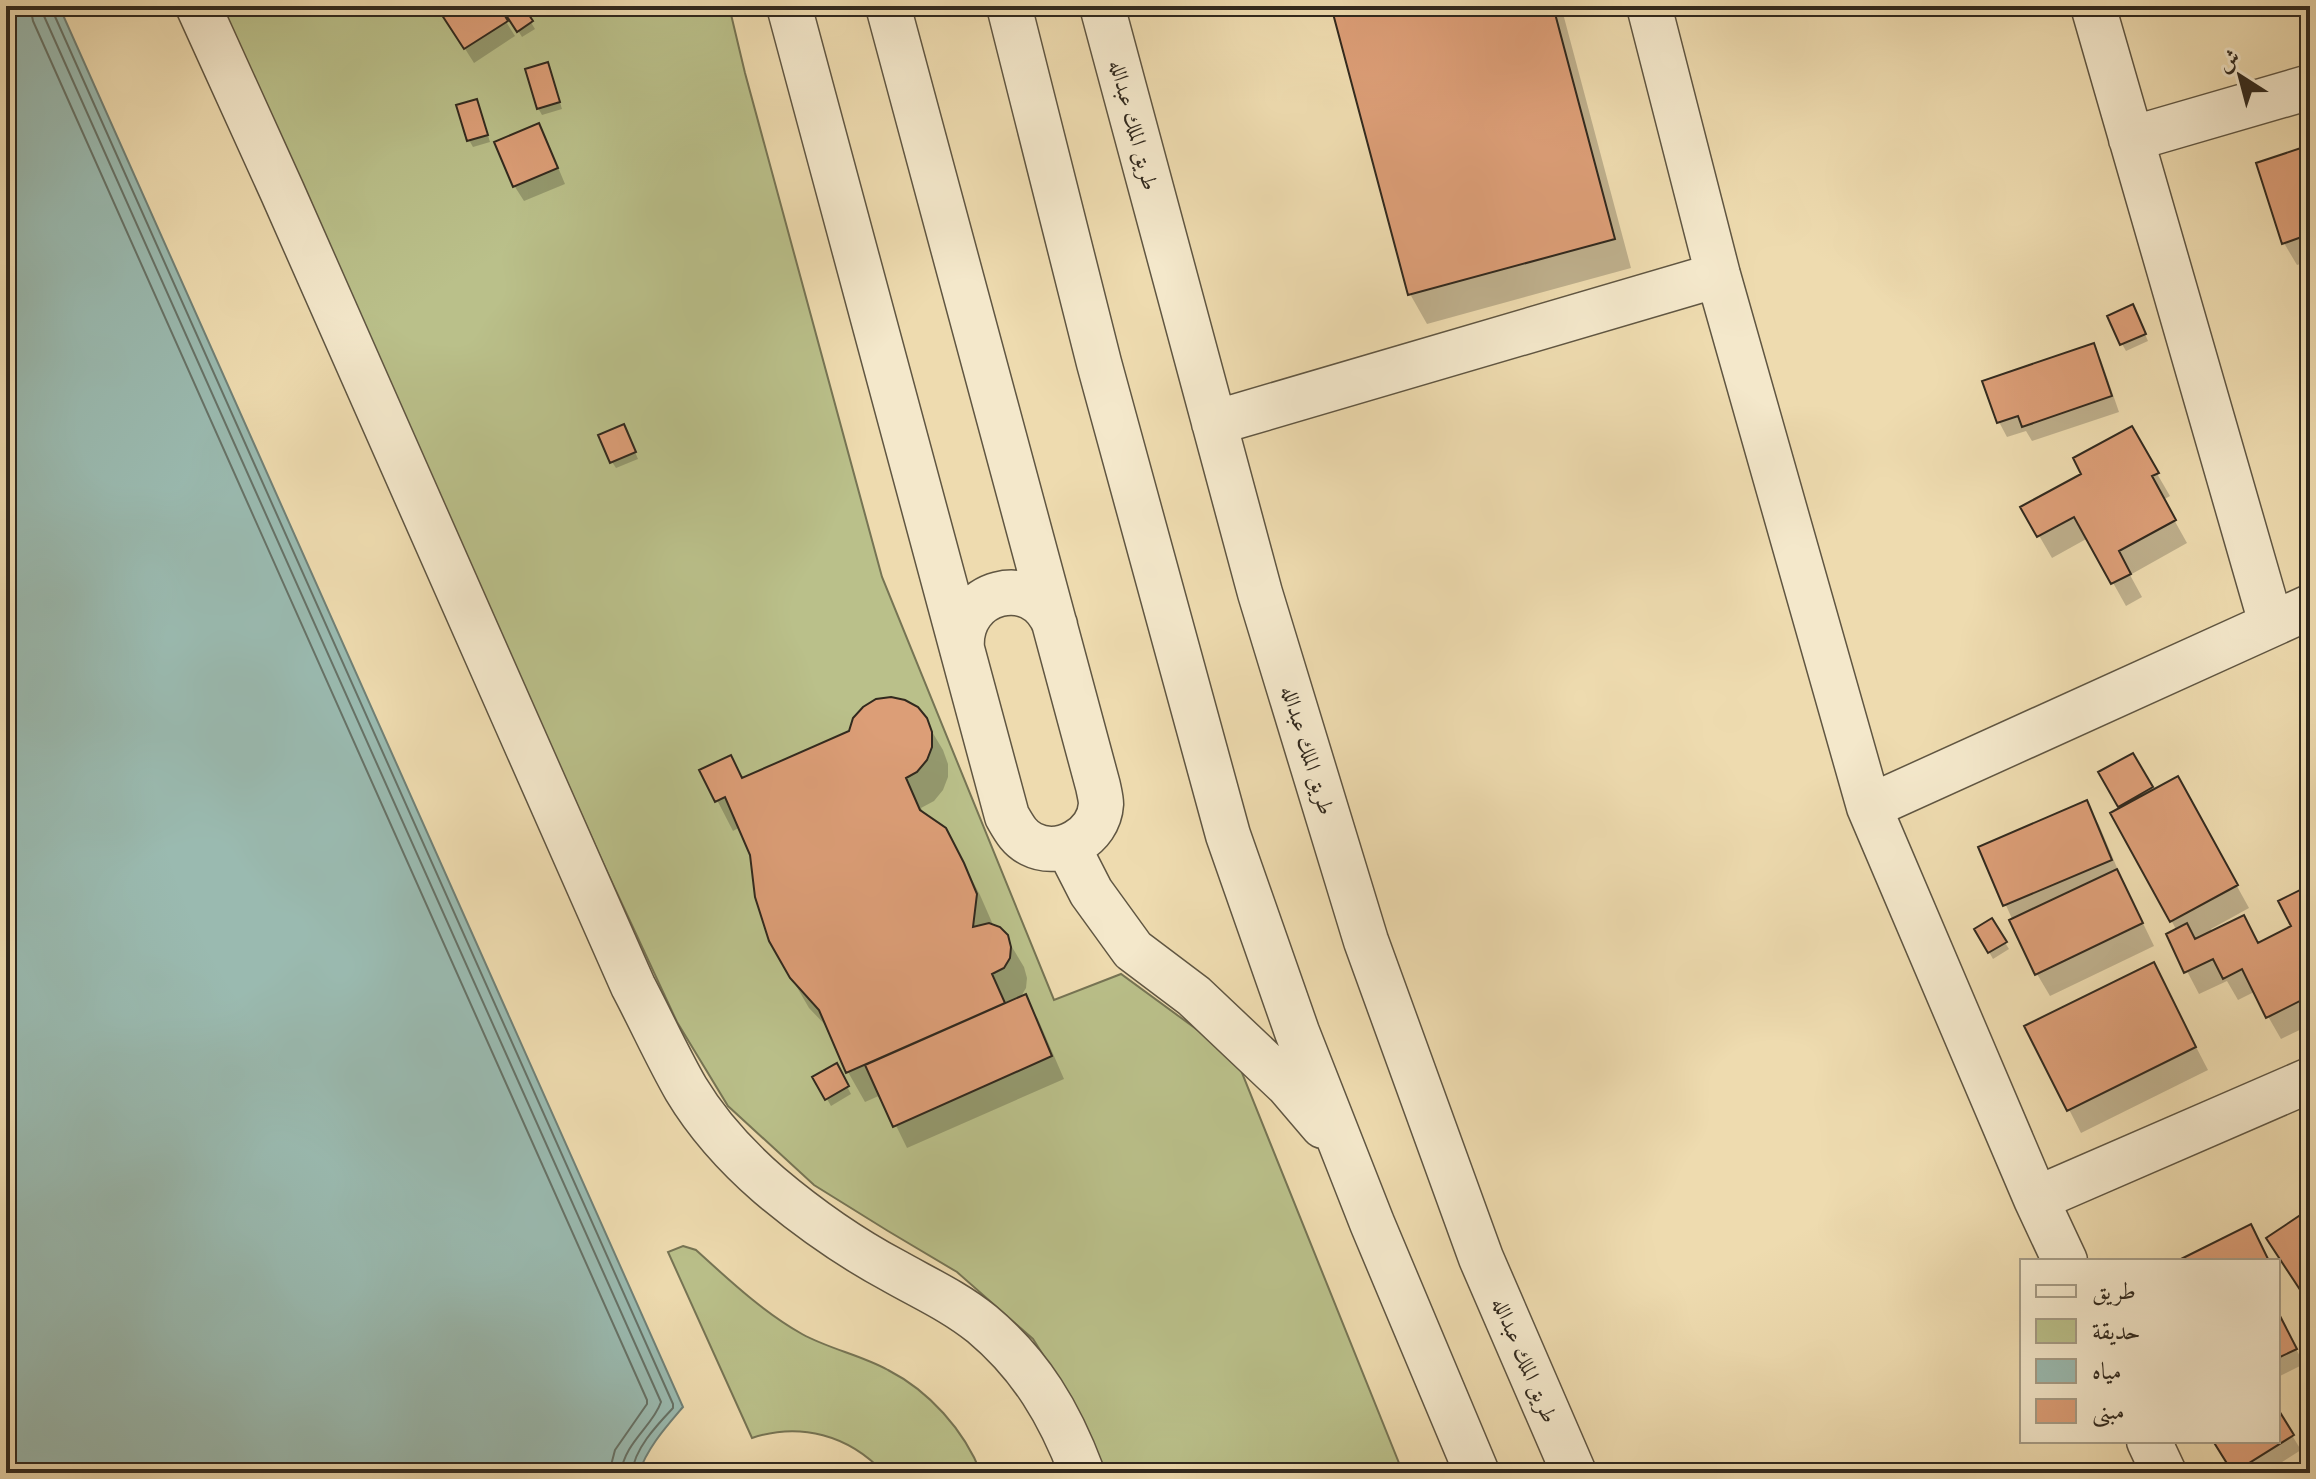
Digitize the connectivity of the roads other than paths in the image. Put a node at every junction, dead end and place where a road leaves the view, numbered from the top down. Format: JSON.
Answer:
{"nodes":[{"id":1,"x":198,"y":6,"type":"edge"},
{"id":2,"x":789,"y":6,"type":"edge"},
{"id":3,"x":888,"y":6,"type":"edge"},
{"id":4,"x":1009,"y":6,"type":"edge"},
{"id":5,"x":1102,"y":6,"type":"edge"},
{"id":6,"x":1649,"y":6,"type":"edge"},
{"id":7,"x":2093,"y":6,"type":"edge"},
{"id":8,"x":2310,"y":87,"type":"edge"},
{"id":9,"x":2131,"y":139,"type":"junction"},
{"id":10,"x":1718,"y":275,"type":"junction"},
{"id":11,"x":1214,"y":423,"type":"junction"},
{"id":12,"x":2291,"y":615,"type":"edge"},
{"id":13,"x":963,"y":623,"type":"junction"},
{"id":14,"x":1055,"y":625,"type":"junction"},
{"id":15,"x":1869,"y":807,"type":"junction"},
{"id":16,"x":1068,"y":847,"type":"junction"},
{"id":17,"x":2310,"y":1080,"type":"edge"},
{"id":18,"x":1342,"y":1148,"type":"junction"},
{"id":19,"x":2036,"y":1199,"type":"junction"},
{"id":20,"x":2064,"y":1259,"type":"edge"},
{"id":21,"x":2150,"y":1443,"type":"edge"},
{"id":22,"x":1082,"y":1473,"type":"edge"},
{"id":23,"x":1477,"y":1473,"type":"edge"},
{"id":24,"x":1574,"y":1473,"type":"edge"},
{"id":25,"x":2164,"y":1473,"type":"edge"}],
"edges":[{"from":1,"to":22,"type":"street"},
{"from":2,"to":13,"type":"street"},
{"from":3,"to":14,"type":"street"},
{"from":4,"to":18,"type":"street"},
{"from":5,"to":11,"type":"street","name":"طريق الملك عبدالله"},
{"from":6,"to":10,"type":"street"},
{"from":7,"to":9,"type":"street"},
{"from":8,"to":9,"type":"street"},
{"from":9,"to":12,"type":"street"},
{"from":10,"to":11,"type":"street"},
{"from":10,"to":15,"type":"street"},
{"from":11,"to":24,"type":"street","name":"طريق الملك عبدالله"},
{"from":12,"to":15,"type":"street"},
{"from":13,"to":14,"type":"street"},
{"from":13,"to":16,"type":"street"},
{"from":14,"to":16,"type":"street"},
{"from":15,"to":19,"type":"street"},
{"from":16,"to":18,"type":"street"},
{"from":17,"to":19,"type":"street"},
{"from":18,"to":23,"type":"street"},
{"from":19,"to":20,"type":"street"},
{"from":21,"to":25,"type":"street"}]}
